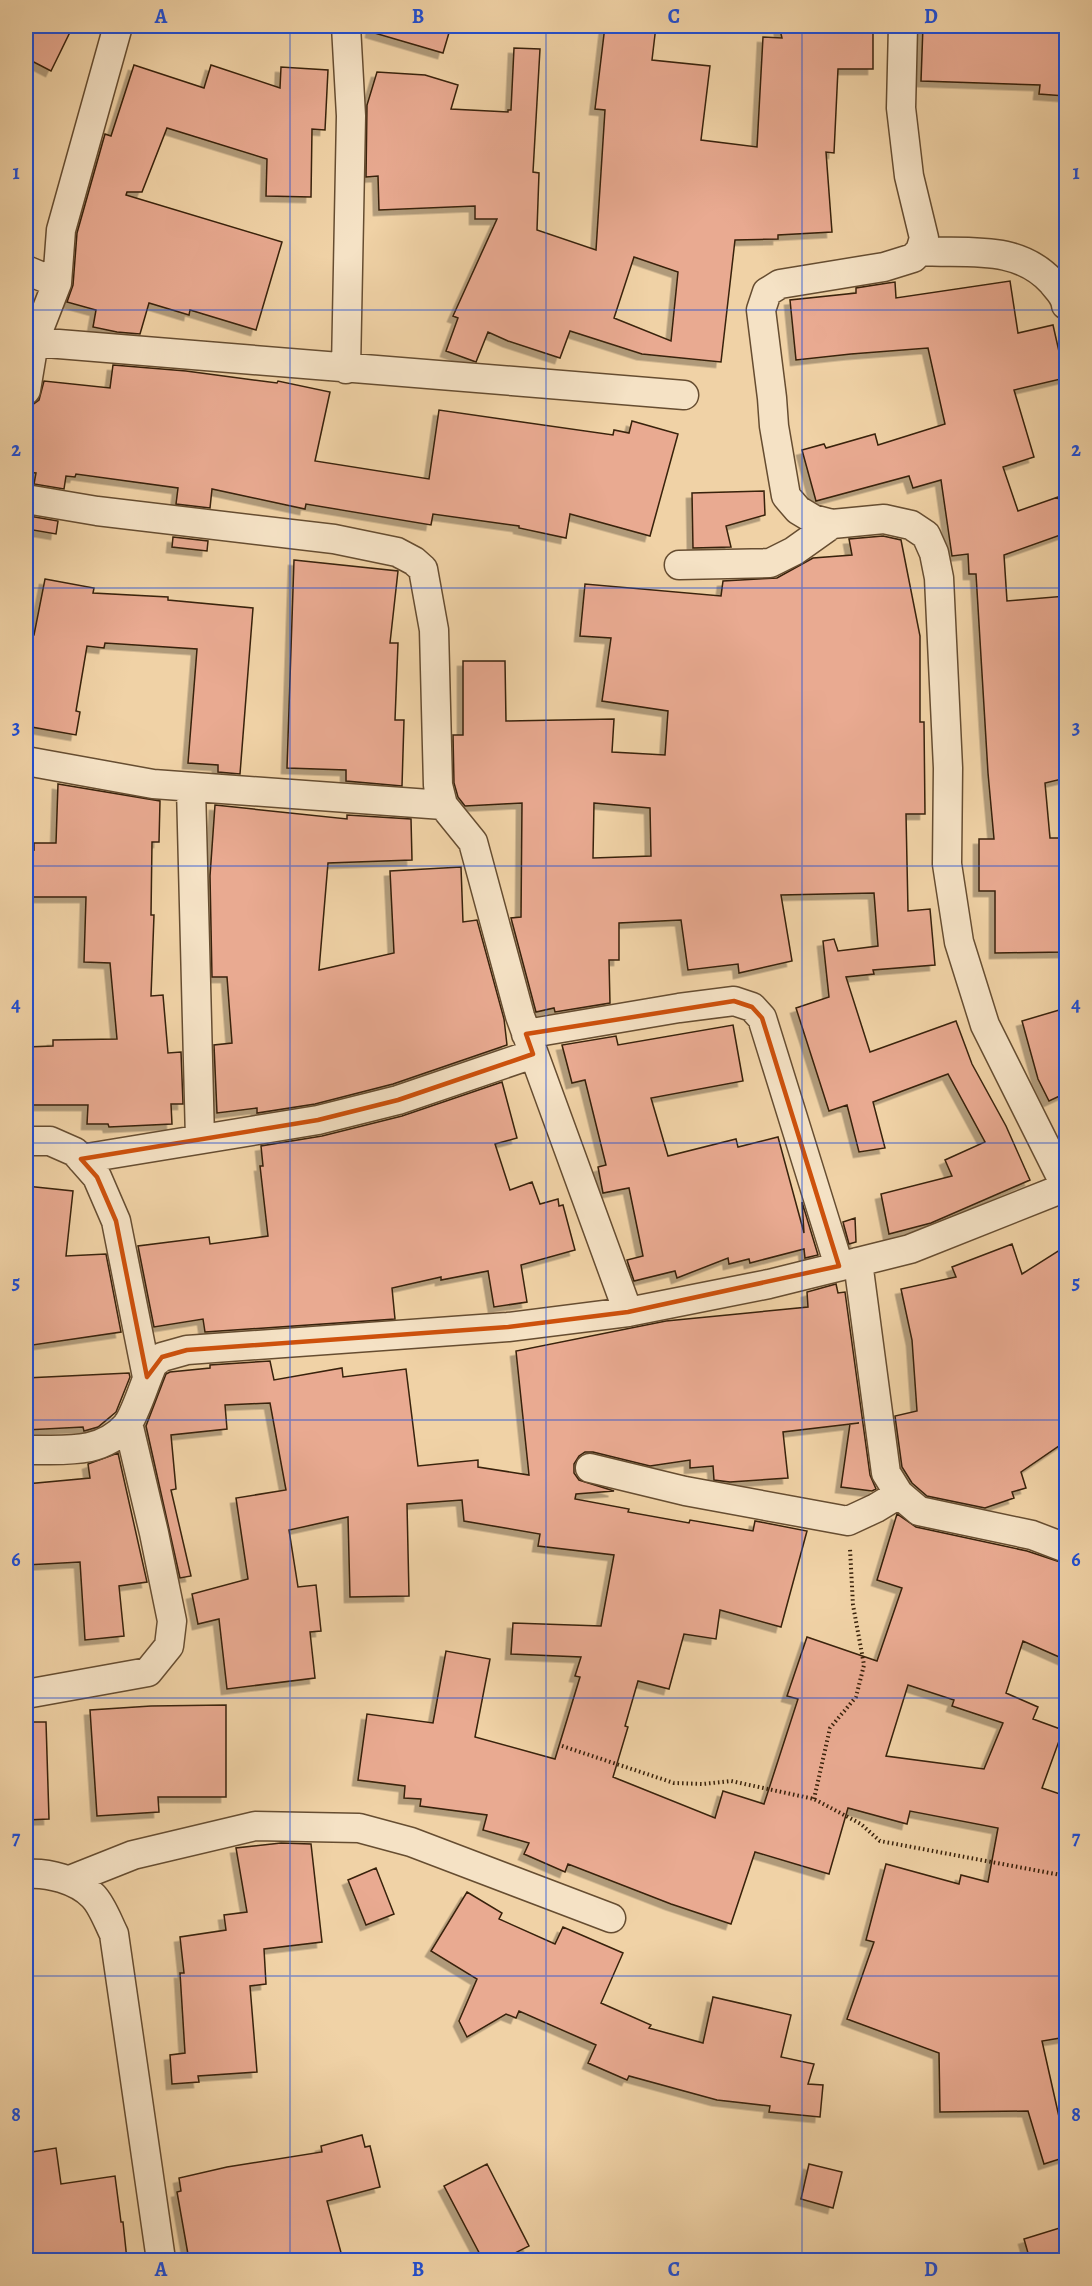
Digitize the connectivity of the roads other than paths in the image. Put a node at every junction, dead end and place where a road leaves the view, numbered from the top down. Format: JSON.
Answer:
{"nodes":[{"id":1,"x":118,"y":26,"type":"edge"},
{"id":2,"x":346,"y":26,"type":"edge"},
{"id":3,"x":903,"y":26,"type":"edge"},
{"id":4,"x":920,"y":251,"type":"junction"},
{"id":5,"x":26,"y":270,"type":"edge"},
{"id":6,"x":57,"y":283,"type":"junction"},
{"id":7,"x":1066,"y":305,"type":"edge"},
{"id":8,"x":34,"y":342,"type":"junction"},
{"id":9,"x":346,"y":369,"type":"junction"},
{"id":10,"x":26,"y":390,"type":"edge"},
{"id":11,"x":684,"y":395,"type":"dead end"},
{"id":12,"x":26,"y":499,"type":"edge"},
{"id":13,"x":832,"y":524,"type":"junction"},
{"id":14,"x":680,"y":565,"type":"dead end"},
{"id":15,"x":26,"y":761,"type":"edge"},
{"id":16,"x":191,"y":788,"type":"junction"},
{"id":17,"x":443,"y":805,"type":"junction"},
{"id":18,"x":530,"y":1044,"type":"junction"},
{"id":19,"x":200,"y":1138,"type":"junction"},
{"id":20,"x":26,"y":1142,"type":"edge"},
{"id":21,"x":81,"y":1159,"type":"junction"},
{"id":22,"x":1066,"y":1187,"type":"edge"},
{"id":23,"x":848,"y":1264,"type":"junction"},
{"id":24,"x":628,"y":1312,"type":"junction"},
{"id":25,"x":147,"y":1377,"type":"junction"},
{"id":26,"x":128,"y":1423,"type":"junction"},
{"id":27,"x":26,"y":1450,"type":"edge"},
{"id":28,"x":590,"y":1468,"type":"dead end"},
{"id":29,"x":899,"y":1494,"type":"junction"},
{"id":30,"x":1066,"y":1548,"type":"edge"},
{"id":31,"x":26,"y":1694,"type":"edge"},
{"id":32,"x":26,"y":1874,"type":"edge"},
{"id":33,"x":70,"y":1880,"type":"junction"},
{"id":34,"x":611,"y":1918,"type":"dead end"},
{"id":35,"x":161,"y":2260,"type":"edge"}],
"edges":[{"from":1,"to":6,"type":"street"},
{"from":2,"to":9,"type":"street"},
{"from":3,"to":4,"type":"street"},
{"from":4,"to":7,"type":"street"},
{"from":4,"to":13,"type":"street"},
{"from":5,"to":6,"type":"street"},
{"from":6,"to":8,"type":"street"},
{"from":8,"to":9,"type":"street"},
{"from":8,"to":10,"type":"street"},
{"from":9,"to":11,"type":"street"},
{"from":12,"to":17,"type":"street"},
{"from":13,"to":14,"type":"street"},
{"from":13,"to":22,"type":"street"},
{"from":15,"to":16,"type":"street"},
{"from":16,"to":17,"type":"street"},
{"from":16,"to":19,"type":"street"},
{"from":17,"to":18,"type":"street"},
{"from":18,"to":19,"type":"street"},
{"from":18,"to":23,"type":"street"},
{"from":18,"to":24,"type":"street"},
{"from":19,"to":21,"type":"street"},
{"from":20,"to":21,"type":"street"},
{"from":21,"to":25,"type":"street"},
{"from":22,"to":23,"type":"street"},
{"from":23,"to":24,"type":"street"},
{"from":23,"to":29,"type":"street"},
{"from":24,"to":25,"type":"street"},
{"from":25,"to":26,"type":"street"},
{"from":26,"to":27,"type":"street"},
{"from":26,"to":31,"type":"street"},
{"from":28,"to":29,"type":"street"},
{"from":29,"to":30,"type":"street"},
{"from":32,"to":33,"type":"street"},
{"from":33,"to":34,"type":"street"},
{"from":33,"to":35,"type":"street"}]}
